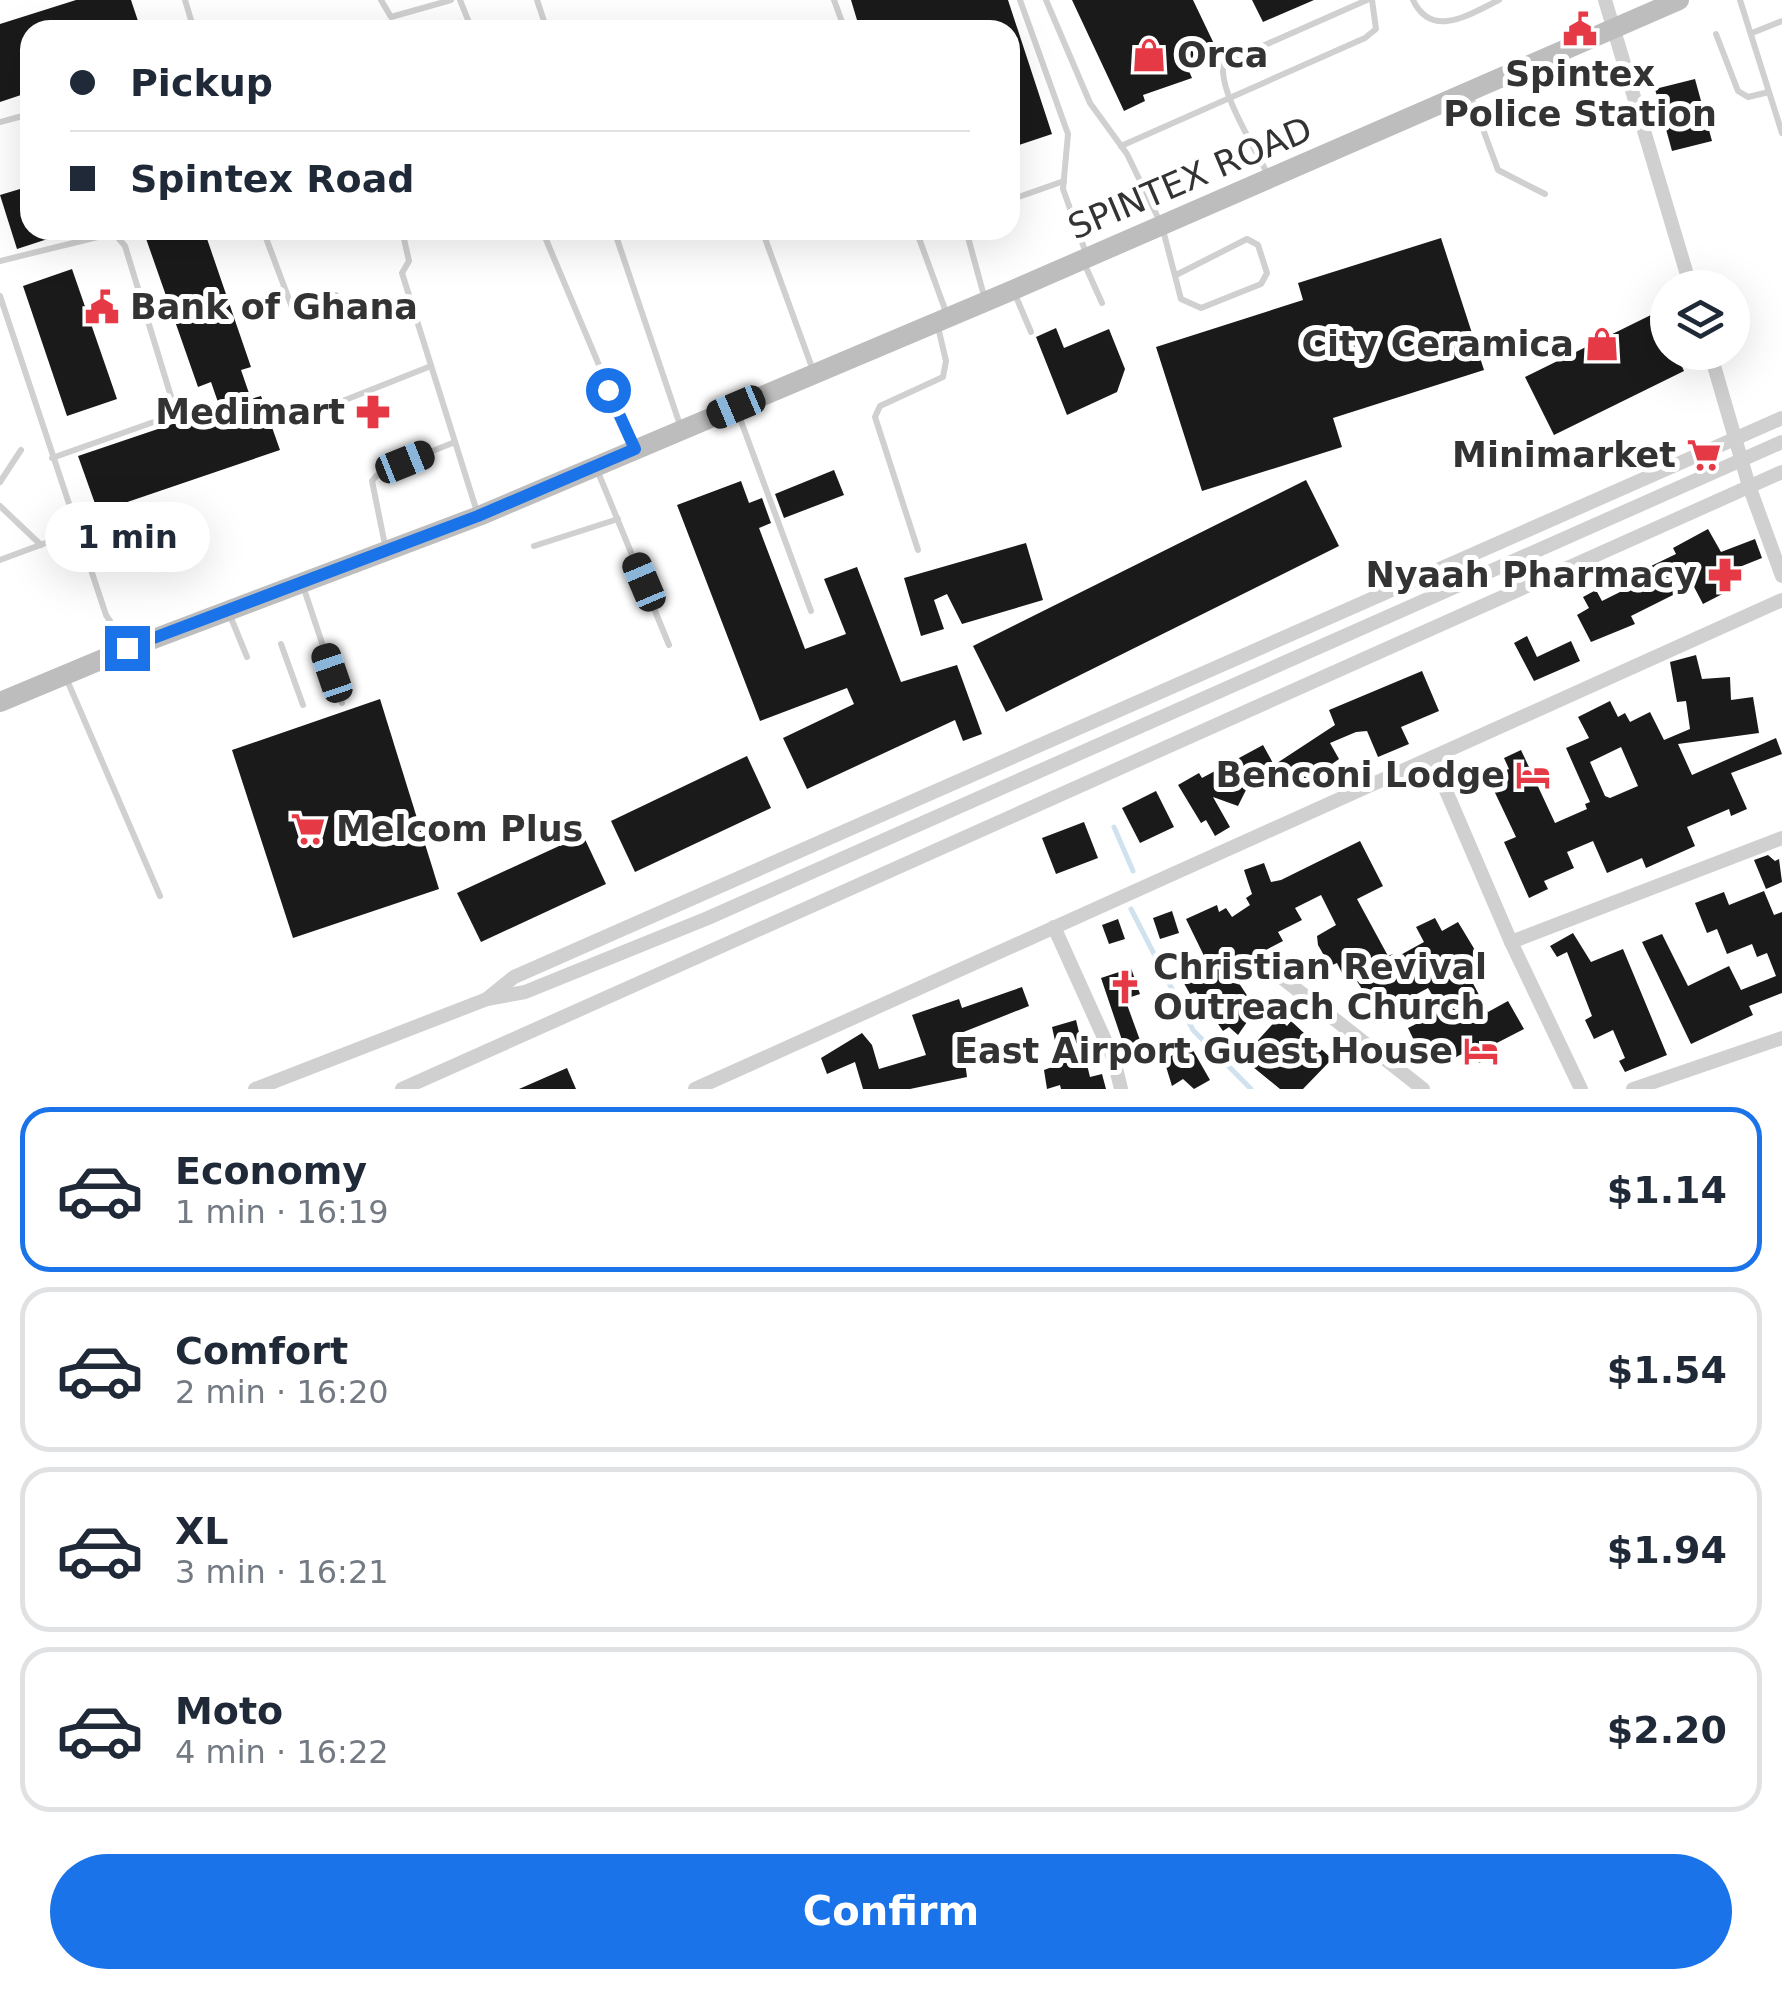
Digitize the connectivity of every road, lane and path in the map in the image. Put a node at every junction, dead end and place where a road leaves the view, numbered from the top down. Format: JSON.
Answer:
{"nodes":[{"id":1,"x":380,"y":0,"type":"edge"},
{"id":2,"x":452,"y":0,"type":"edge"},
{"id":3,"x":1020,"y":0,"type":"edge"},
{"id":4,"x":1046,"y":0,"type":"edge"},
{"id":5,"x":1369,"y":0,"type":"edge"},
{"id":6,"x":1413,"y":0,"type":"edge"},
{"id":7,"x":1499,"y":0,"type":"edge"},
{"id":8,"x":1605,"y":0,"type":"edge"},
{"id":9,"x":1680,"y":0,"type":"edge"},
{"id":10,"x":1740,"y":0,"type":"edge"},
{"id":11,"x":1782,"y":21,"type":"edge"},
{"id":12,"x":1615,"y":27,"type":"junction"},
{"id":13,"x":1752,"y":33,"type":"junction"},
{"id":14,"x":1716,"y":34,"type":"dead end"},
{"id":15,"x":1469,"y":92,"type":"junction"},
{"id":16,"x":1769,"y":92,"type":"junction"},
{"id":17,"x":1230,"y":98,"type":"junction"},
{"id":18,"x":1782,"y":134,"type":"edge"},
{"id":19,"x":1121,"y":146,"type":"junction"},
{"id":20,"x":1270,"y":179,"type":"junction"},
{"id":21,"x":1064,"y":181,"type":"junction"},
{"id":22,"x":1545,"y":194,"type":"dead end"},
{"id":23,"x":1020,"y":196,"type":"edge"},
{"id":24,"x":1162,"y":226,"type":"junction"},
{"id":25,"x":86,"y":240,"type":"edge"},
{"id":26,"x":120,"y":240,"type":"edge"},
{"id":27,"x":267,"y":240,"type":"edge"},
{"id":28,"x":404,"y":240,"type":"edge"},
{"id":29,"x":546,"y":240,"type":"edge"},
{"id":30,"x":617,"y":240,"type":"edge"},
{"id":31,"x":766,"y":240,"type":"edge"},
{"id":32,"x":919,"y":240,"type":"edge"},
{"id":33,"x":969,"y":240,"type":"edge"},
{"id":34,"x":1085,"y":259,"type":"junction"},
{"id":35,"x":0,"y":261,"type":"edge"},
{"id":36,"x":1686,"y":270,"type":"edge"},
{"id":37,"x":1178,"y":274,"type":"junction"},
{"id":38,"x":1013,"y":290,"type":"junction"},
{"id":39,"x":336,"y":295,"type":"dead end"},
{"id":40,"x":0,"y":296,"type":"edge"},
{"id":41,"x":985,"y":302,"type":"junction"},
{"id":42,"x":1102,"y":303,"type":"dead end"},
{"id":43,"x":942,"y":321,"type":"junction"},
{"id":44,"x":1031,"y":332,"type":"dead end"},
{"id":45,"x":431,"y":366,"type":"junction"},
{"id":46,"x":1715,"y":370,"type":"edge"},
{"id":47,"x":815,"y":374,"type":"junction"},
{"id":48,"x":736,"y":407,"type":"junction"},
{"id":49,"x":325,"y":408,"type":"dead end"},
{"id":50,"x":1782,"y":418,"type":"edge"},
{"id":51,"x":681,"y":430,"type":"junction"},
{"id":52,"x":1735,"y":438,"type":"junction"},
{"id":53,"x":455,"y":442,"type":"junction"},
{"id":54,"x":1782,"y":442,"type":"edge"},
{"id":55,"x":635,"y":449,"type":"junction"},
{"id":56,"x":21,"y":450,"type":"dead end"},
{"id":57,"x":52,"y":458,"type":"junction"},
{"id":58,"x":1741,"y":459,"type":"junction"},
{"id":59,"x":596,"y":466,"type":"junction"},
{"id":60,"x":1782,"y":472,"type":"edge"},
{"id":61,"x":0,"y":482,"type":"edge"},
{"id":62,"x":1749,"y":486,"type":"junction"},
{"id":63,"x":0,"y":506,"type":"edge"},
{"id":64,"x":478,"y":516,"type":"junction"},
{"id":65,"x":618,"y":519,"type":"junction"},
{"id":66,"x":78,"y":531,"type":"junction"},
{"id":67,"x":41,"y":545,"type":"junction"},
{"id":68,"x":534,"y":546,"type":"dead end"},
{"id":69,"x":386,"y":550,"type":"junction"},
{"id":70,"x":918,"y":550,"type":"dead end"},
{"id":71,"x":0,"y":560,"type":"edge"},
{"id":72,"x":1782,"y":576,"type":"edge"},
{"id":73,"x":302,"y":583,"type":"junction"},
{"id":74,"x":1782,"y":600,"type":"edge"},
{"id":75,"x":228,"y":611,"type":"junction"},
{"id":76,"x":811,"y":611,"type":"dead end"},
{"id":77,"x":281,"y":644,"type":"dead end"},
{"id":78,"x":669,"y":645,"type":"dead end"},
{"id":79,"x":127,"y":648,"type":"junction"},
{"id":80,"x":247,"y":657,"type":"dead end"},
{"id":81,"x":64,"y":674,"type":"junction"},
{"id":82,"x":0,"y":702,"type":"edge"},
{"id":83,"x":342,"y":703,"type":"dead end"},
{"id":84,"x":303,"y":705,"type":"dead end"},
{"id":85,"x":1432,"y":758,"type":"junction"},
{"id":86,"x":1780,"y":843,"type":"edge"},
{"id":87,"x":160,"y":896,"type":"dead end"},
{"id":88,"x":1054,"y":927,"type":"junction"},
{"id":89,"x":1511,"y":942,"type":"junction"},
{"id":90,"x":1281,"y":977,"type":"dead end"},
{"id":91,"x":487,"y":999,"type":"junction"},
{"id":92,"x":1782,"y":1038,"type":"edge"},
{"id":93,"x":255,"y":1089,"type":"edge"},
{"id":94,"x":402,"y":1089,"type":"edge"},
{"id":95,"x":695,"y":1089,"type":"edge"},
{"id":96,"x":1122,"y":1089,"type":"edge"},
{"id":97,"x":1423,"y":1089,"type":"edge"},
{"id":98,"x":1581,"y":1089,"type":"edge"},
{"id":99,"x":1633,"y":1089,"type":"edge"}],
"edges":[{"from":1,"to":2,"type":"lane"},
{"from":3,"to":21,"type":"lane"},
{"from":4,"to":19,"type":"lane"},
{"from":5,"to":17,"type":"lane"},
{"from":5,"to":17,"type":"lane"},
{"from":6,"to":7,"type":"lane"},
{"from":8,"to":12,"type":"street"},
{"from":9,"to":12,"type":"main road","name":"SPINTEX ROAD"},
{"from":10,"to":13,"type":"lane"},
{"from":11,"to":13,"type":"lane"},
{"from":12,"to":15,"type":"main road","name":"SPINTEX ROAD"},
{"from":12,"to":36,"type":"street"},
{"from":13,"to":16,"type":"lane"},
{"from":14,"to":16,"type":"lane"},
{"from":15,"to":20,"type":"main road","name":"SPINTEX ROAD"},
{"from":15,"to":22,"type":"lane"},
{"from":16,"to":18,"type":"lane"},
{"from":17,"to":19,"type":"lane"},
{"from":17,"to":20,"type":"lane"},
{"from":19,"to":24,"type":"lane"},
{"from":20,"to":24,"type":"main road","name":"SPINTEX ROAD"},
{"from":21,"to":23,"type":"lane"},
{"from":21,"to":34,"type":"lane"},
{"from":24,"to":34,"type":"main road","name":"SPINTEX ROAD"},
{"from":24,"to":37,"type":"lane"},
{"from":25,"to":35,"type":"lane"},
{"from":26,"to":57,"type":"lane"},
{"from":27,"to":39,"type":"lane"},
{"from":28,"to":45,"type":"lane"},
{"from":29,"to":55,"type":"lane"},
{"from":30,"to":51,"type":"lane"},
{"from":31,"to":47,"type":"lane"},
{"from":32,"to":43,"type":"lane"},
{"from":33,"to":41,"type":"lane"},
{"from":34,"to":38,"type":"main road","name":"SPINTEX ROAD"},
{"from":34,"to":42,"type":"lane"},
{"from":37,"to":37,"type":"lane"},
{"from":38,"to":41,"type":"main road","name":"SPINTEX ROAD"},
{"from":38,"to":44,"type":"lane"},
{"from":40,"to":57,"type":"lane"},
{"from":41,"to":43,"type":"main road","name":"SPINTEX ROAD"},
{"from":43,"to":47,"type":"main road","name":"SPINTEX ROAD"},
{"from":43,"to":70,"type":"lane"},
{"from":45,"to":49,"type":"lane"},
{"from":45,"to":53,"type":"lane"},
{"from":46,"to":52,"type":"street"},
{"from":47,"to":48,"type":"main road","name":"SPINTEX ROAD"},
{"from":48,"to":51,"type":"main road","name":"SPINTEX ROAD"},
{"from":48,"to":76,"type":"lane"},
{"from":50,"to":52,"type":"street"},
{"from":51,"to":55,"type":"main road","name":"SPINTEX ROAD"},
{"from":52,"to":58,"type":"street"},
{"from":52,"to":91,"type":"street"},
{"from":53,"to":64,"type":"lane"},
{"from":53,"to":69,"type":"lane"},
{"from":54,"to":58,"type":"street"},
{"from":55,"to":59,"type":"main road","name":"SPINTEX ROAD"},
{"from":56,"to":61,"type":"lane"},
{"from":57,"to":66,"type":"lane"},
{"from":58,"to":62,"type":"street"},
{"from":58,"to":91,"type":"street"},
{"from":59,"to":64,"type":"main road","name":"SPINTEX ROAD"},
{"from":59,"to":65,"type":"lane"},
{"from":60,"to":62,"type":"street"},
{"from":62,"to":72,"type":"street"},
{"from":62,"to":94,"type":"street"},
{"from":63,"to":67,"type":"lane"},
{"from":64,"to":69,"type":"main road","name":"SPINTEX ROAD"},
{"from":65,"to":68,"type":"lane"},
{"from":65,"to":78,"type":"lane"},
{"from":66,"to":67,"type":"lane"},
{"from":66,"to":79,"type":"lane"},
{"from":67,"to":71,"type":"lane"},
{"from":69,"to":73,"type":"main road","name":"SPINTEX ROAD"},
{"from":73,"to":75,"type":"main road","name":"SPINTEX ROAD"},
{"from":73,"to":83,"type":"lane"},
{"from":74,"to":85,"type":"street"},
{"from":75,"to":79,"type":"main road","name":"SPINTEX ROAD"},
{"from":75,"to":80,"type":"lane"},
{"from":77,"to":84,"type":"lane"},
{"from":79,"to":81,"type":"main road","name":"SPINTEX ROAD"},
{"from":81,"to":82,"type":"main road","name":"SPINTEX ROAD"},
{"from":81,"to":87,"type":"lane"},
{"from":85,"to":88,"type":"street"},
{"from":85,"to":89,"type":"street"},
{"from":86,"to":89,"type":"street"},
{"from":88,"to":95,"type":"street"},
{"from":88,"to":96,"type":"street"},
{"from":89,"to":98,"type":"street"},
{"from":90,"to":97,"type":"street"},
{"from":91,"to":93,"type":"street"},
{"from":92,"to":99,"type":"street"}]}
